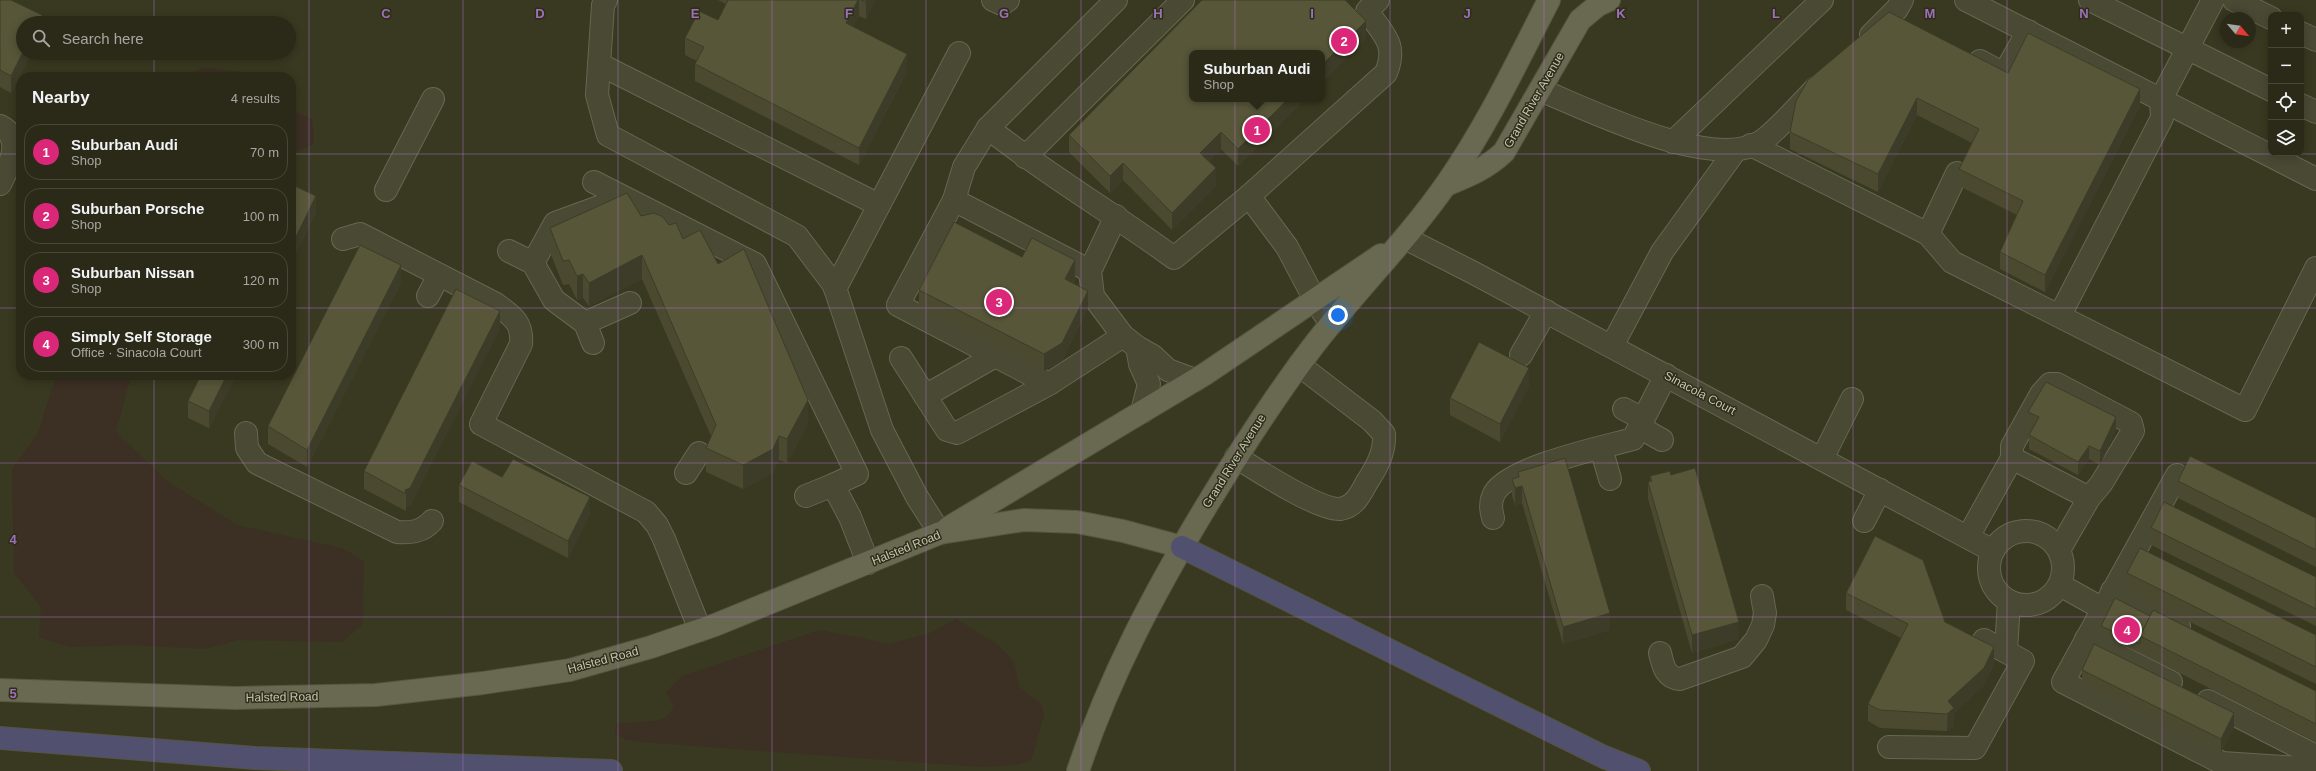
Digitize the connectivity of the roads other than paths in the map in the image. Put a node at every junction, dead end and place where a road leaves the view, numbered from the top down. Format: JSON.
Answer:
{"nodes":[{"id":1,"x":606,"y":0,"type":"edge"},
{"id":2,"x":993,"y":0,"type":"edge"},
{"id":3,"x":1008,"y":0,"type":"edge"},
{"id":4,"x":1116,"y":0,"type":"edge"},
{"id":5,"x":1183,"y":0,"type":"edge"},
{"id":6,"x":1549,"y":0,"type":"edge"},
{"id":7,"x":1608,"y":0,"type":"edge"},
{"id":8,"x":1822,"y":0,"type":"edge"},
{"id":9,"x":1966,"y":0,"type":"edge"},
{"id":10,"x":2090,"y":0,"type":"edge"},
{"id":11,"x":2213,"y":0,"type":"edge"},
{"id":12,"x":2234,"y":0,"type":"edge"},
{"id":13,"x":1367,"y":4,"type":"edge"},
{"id":14,"x":1897,"y":7,"type":"edge"},
{"id":15,"x":2268,"y":17,"type":"edge"},
{"id":16,"x":1913,"y":25,"type":"edge"},
{"id":17,"x":2028,"y":31,"type":"junction"},
{"id":18,"x":2304,"y":34,"type":"edge"},
{"id":19,"x":2316,"y":40,"type":"edge"},
{"id":20,"x":1858,"y":47,"type":"edge"},
{"id":21,"x":2188,"y":48,"type":"junction"},
{"id":22,"x":1962,"y":52,"type":"edge"},
{"id":23,"x":959,"y":53,"type":"dead end"},
{"id":24,"x":599,"y":64,"type":"junction"},
{"id":25,"x":1830,"y":75,"type":"edge"},
{"id":26,"x":2268,"y":88,"type":"edge"},
{"id":27,"x":1540,"y":90,"type":"junction"},
{"id":28,"x":433,"y":99,"type":"dead end"},
{"id":29,"x":2161,"y":99,"type":"junction"},
{"id":30,"x":2304,"y":106,"type":"edge"},
{"id":31,"x":2316,"y":112,"type":"edge"},
{"id":32,"x":0,"y":126,"type":"edge"},
{"id":33,"x":988,"y":128,"type":"junction"},
{"id":34,"x":1673,"y":142,"type":"junction"},
{"id":35,"x":1743,"y":148,"type":"junction"},
{"id":36,"x":1025,"y":157,"type":"junction"},
{"id":37,"x":1957,"y":172,"type":"dead end"},
{"id":38,"x":2316,"y":179,"type":"edge"},
{"id":39,"x":594,"y":182,"type":"dead end"},
{"id":40,"x":0,"y":184,"type":"edge"},
{"id":41,"x":1446,"y":185,"type":"junction"},
{"id":42,"x":386,"y":190,"type":"dead end"},
{"id":43,"x":1249,"y":196,"type":"junction"},
{"id":44,"x":624,"y":197,"type":"junction"},
{"id":45,"x":954,"y":200,"type":"junction"},
{"id":46,"x":879,"y":205,"type":"junction"},
{"id":47,"x":1116,"y":216,"type":"junction"},
{"id":48,"x":1928,"y":234,"type":"junction"},
{"id":49,"x":1405,"y":238,"type":"junction"},
{"id":50,"x":343,"y":239,"type":"dead end"},
{"id":51,"x":509,"y":251,"type":"dead end"},
{"id":52,"x":533,"y":263,"type":"junction"},
{"id":53,"x":2316,"y":268,"type":"edge"},
{"id":54,"x":1090,"y":271,"type":"junction"},
{"id":55,"x":439,"y":275,"type":"junction"},
{"id":56,"x":835,"y":289,"type":"junction"},
{"id":57,"x":428,"y":296,"type":"dead end"},
{"id":58,"x":1315,"y":300,"type":"junction"},
{"id":59,"x":630,"y":303,"type":"dead end"},
{"id":60,"x":1546,"y":311,"type":"junction"},
{"id":61,"x":2060,"y":315,"type":"junction"},
{"id":62,"x":585,"y":323,"type":"junction"},
{"id":63,"x":1332,"y":324,"type":"junction"},
{"id":64,"x":1130,"y":341,"type":"junction"},
{"id":65,"x":593,"y":343,"type":"dead end"},
{"id":66,"x":1612,"y":346,"type":"junction"},
{"id":67,"x":1521,"y":355,"type":"dead end"},
{"id":68,"x":995,"y":356,"type":"junction"},
{"id":69,"x":901,"y":358,"type":"dead end"},
{"id":70,"x":1299,"y":365,"type":"junction"},
{"id":71,"x":1666,"y":375,"type":"junction"},
{"id":72,"x":1195,"y":380,"type":"junction"},
{"id":73,"x":1049,"y":384,"type":"junction"},
{"id":74,"x":926,"y":396,"type":"junction"},
{"id":75,"x":1852,"y":399,"type":"dead end"},
{"id":76,"x":1142,"y":412,"type":"junction"},
{"id":77,"x":1635,"y":418,"type":"junction"},
{"id":78,"x":246,"y":433,"type":"dead end"},
{"id":79,"x":1662,"y":440,"type":"dead end"},
{"id":80,"x":1600,"y":448,"type":"junction"},
{"id":81,"x":699,"y":453,"type":"dead end"},
{"id":82,"x":1236,"y":457,"type":"junction"},
{"id":83,"x":2012,"y":458,"type":"junction"},
{"id":84,"x":1822,"y":459,"type":"junction"},
{"id":85,"x":686,"y":473,"type":"dead end"},
{"id":86,"x":2176,"y":475,"type":"dead end"},
{"id":87,"x":1610,"y":479,"type":"dead end"},
{"id":88,"x":833,"y":485,"type":"junction"},
{"id":89,"x":1880,"y":490,"type":"junction"},
{"id":90,"x":806,"y":496,"type":"dead end"},
{"id":91,"x":2089,"y":498,"type":"junction"},
{"id":92,"x":2162,"y":502,"type":"junction"},
{"id":93,"x":2183,"y":512,"type":"edge"},
{"id":94,"x":1493,"y":518,"type":"dead end"},
{"id":95,"x":432,"y":521,"type":"dead end"},
{"id":96,"x":1864,"y":521,"type":"dead end"},
{"id":97,"x":940,"y":532,"type":"junction"},
{"id":98,"x":1968,"y":537,"type":"junction"},
{"id":99,"x":1182,"y":547,"type":"junction"},
{"id":100,"x":2136,"y":548,"type":"junction"},
{"id":101,"x":2059,"y":550,"type":"junction"},
{"id":102,"x":1993,"y":551,"type":"junction"},
{"id":103,"x":2157,"y":558,"type":"edge"},
{"id":104,"x":868,"y":563,"type":"junction"},
{"id":105,"x":2060,"y":585,"type":"junction"},
{"id":106,"x":1762,"y":596,"type":"dead end"},
{"id":107,"x":2108,"y":600,"type":"junction"},
{"id":108,"x":2009,"y":602,"type":"junction"},
{"id":109,"x":700,"y":630,"type":"junction"},
{"id":110,"x":2197,"y":635,"type":"edge"},
{"id":111,"x":2086,"y":639,"type":"junction"},
{"id":112,"x":1984,"y":640,"type":"edge"},
{"id":113,"x":2006,"y":651,"type":"junction"},
{"id":114,"x":1660,"y":653,"type":"dead end"},
{"id":115,"x":0,"y":690,"type":"edge"},
{"id":116,"x":0,"y":738,"type":"edge"},
{"id":117,"x":1889,"y":747,"type":"dead end"},
{"id":118,"x":2316,"y":756,"type":"edge"},
{"id":119,"x":2316,"y":769,"type":"edge"},
{"id":120,"x":611,"y":771,"type":"edge"},
{"id":121,"x":1078,"y":771,"type":"edge"},
{"id":122,"x":1639,"y":771,"type":"edge"}],
"edges":[{"from":1,"to":24,"type":"street"},
{"from":2,"to":3,"type":"street"},
{"from":4,"to":33,"type":"street"},
{"from":5,"to":36,"type":"street"},
{"from":6,"to":41,"type":"main road","name":"Grand River Avenue"},
{"from":7,"to":27,"type":"main road","name":"Grand River Avenue"},
{"from":8,"to":34,"type":"street"},
{"from":9,"to":17,"type":"street"},
{"from":10,"to":21,"type":"street"},
{"from":11,"to":21,"type":"street"},
{"from":12,"to":15,"type":"street"},
{"from":13,"to":43,"type":"street"},
{"from":14,"to":16,"type":"street"},
{"from":14,"to":20,"type":"street"},
{"from":17,"to":22,"type":"street"},
{"from":17,"to":29,"type":"street"},
{"from":18,"to":19,"type":"street"},
{"from":21,"to":26,"type":"street"},
{"from":21,"to":29,"type":"street"},
{"from":23,"to":46,"type":"street"},
{"from":24,"to":46,"type":"street"},
{"from":24,"to":56,"type":"street"},
{"from":25,"to":35,"type":"street"},
{"from":27,"to":34,"type":"street"},
{"from":27,"to":41,"type":"main road","name":"Grand River Avenue"},
{"from":28,"to":42,"type":"street"},
{"from":29,"to":38,"type":"street"},
{"from":29,"to":61,"type":"street"},
{"from":30,"to":31,"type":"street"},
{"from":32,"to":40,"type":"street"},
{"from":33,"to":36,"type":"street"},
{"from":33,"to":45,"type":"street"},
{"from":34,"to":35,"type":"street"},
{"from":35,"to":48,"type":"street"},
{"from":35,"to":66,"type":"street"},
{"from":36,"to":47,"type":"street"},
{"from":37,"to":48,"type":"street"},
{"from":39,"to":44,"type":"street"},
{"from":41,"to":49,"type":"main road","name":"Grand River Avenue"},
{"from":43,"to":47,"type":"street"},
{"from":43,"to":58,"type":"street"},
{"from":44,"to":52,"type":"street"},
{"from":44,"to":88,"type":"street"},
{"from":45,"to":54,"type":"street"},
{"from":45,"to":68,"type":"street"},
{"from":46,"to":56,"type":"street"},
{"from":47,"to":54,"type":"street"},
{"from":48,"to":61,"type":"street"},
{"from":49,"to":58,"type":"main road"},
{"from":49,"to":60,"type":"street","name":"Sinacola Court"},
{"from":49,"to":63,"type":"main road","name":"Grand River Avenue"},
{"from":50,"to":55,"type":"street"},
{"from":51,"to":52,"type":"street"},
{"from":52,"to":62,"type":"street"},
{"from":53,"to":61,"type":"street"},
{"from":54,"to":64,"type":"street"},
{"from":55,"to":57,"type":"street"},
{"from":55,"to":109,"type":"street"},
{"from":56,"to":97,"type":"street"},
{"from":58,"to":63,"type":"street"},
{"from":58,"to":72,"type":"main road"},
{"from":59,"to":62,"type":"street"},
{"from":60,"to":66,"type":"street","name":"Sinacola Court"},
{"from":60,"to":67,"type":"street"},
{"from":62,"to":65,"type":"street"},
{"from":63,"to":70,"type":"main road","name":"Grand River Avenue"},
{"from":64,"to":72,"type":"street"},
{"from":64,"to":73,"type":"street"},
{"from":64,"to":76,"type":"street"},
{"from":66,"to":71,"type":"street","name":"Sinacola Court"},
{"from":68,"to":73,"type":"street"},
{"from":68,"to":74,"type":"street"},
{"from":69,"to":74,"type":"street"},
{"from":70,"to":82,"type":"main road","name":"Grand River Avenue"},
{"from":70,"to":82,"type":"street"},
{"from":71,"to":77,"type":"street"},
{"from":71,"to":84,"type":"street","name":"Sinacola Court"},
{"from":72,"to":76,"type":"main road"},
{"from":73,"to":74,"type":"street"},
{"from":75,"to":84,"type":"street"},
{"from":76,"to":97,"type":"main road"},
{"from":77,"to":79,"type":"street"},
{"from":77,"to":80,"type":"street"},
{"from":78,"to":95,"type":"street"},
{"from":80,"to":87,"type":"street"},
{"from":80,"to":94,"type":"street"},
{"from":81,"to":85,"type":"street"},
{"from":82,"to":99,"type":"main road","name":"Grand River Avenue"},
{"from":83,"to":91,"type":"street"},
{"from":83,"to":91,"type":"street"},
{"from":83,"to":98,"type":"street"},
{"from":84,"to":89,"type":"street","name":"Sinacola Court"},
{"from":86,"to":92,"type":"street"},
{"from":88,"to":90,"type":"street"},
{"from":88,"to":104,"type":"street"},
{"from":89,"to":96,"type":"street"},
{"from":89,"to":98,"type":"street","name":"Sinacola Court"},
{"from":91,"to":101,"type":"street"},
{"from":92,"to":93,"type":"street"},
{"from":92,"to":100,"type":"street"},
{"from":97,"to":99,"type":"main road","name":"Halsted Road"},
{"from":97,"to":104,"type":"main road","name":"Halsted Road"},
{"from":98,"to":102,"type":"street","name":"Sinacola Court"},
{"from":99,"to":121,"type":"main road","name":"Grand River Avenue"},
{"from":99,"to":122,"type":"highway"},
{"from":100,"to":103,"type":"street"},
{"from":100,"to":107,"type":"street"},
{"from":101,"to":102,"type":"street"},
{"from":101,"to":105,"type":"street"},
{"from":102,"to":108,"type":"street"},
{"from":104,"to":109,"type":"main road","name":"Halsted Road"},
{"from":105,"to":107,"type":"street"},
{"from":105,"to":108,"type":"street"},
{"from":106,"to":114,"type":"street"},
{"from":107,"to":110,"type":"street"},
{"from":107,"to":111,"type":"street"},
{"from":108,"to":113,"type":"street"},
{"from":109,"to":115,"type":"main road","name":"Halsted Road"},
{"from":111,"to":118,"type":"street"},
{"from":111,"to":119,"type":"street"},
{"from":112,"to":113,"type":"street"},
{"from":113,"to":117,"type":"street"},
{"from":116,"to":120,"type":"highway"}]}
